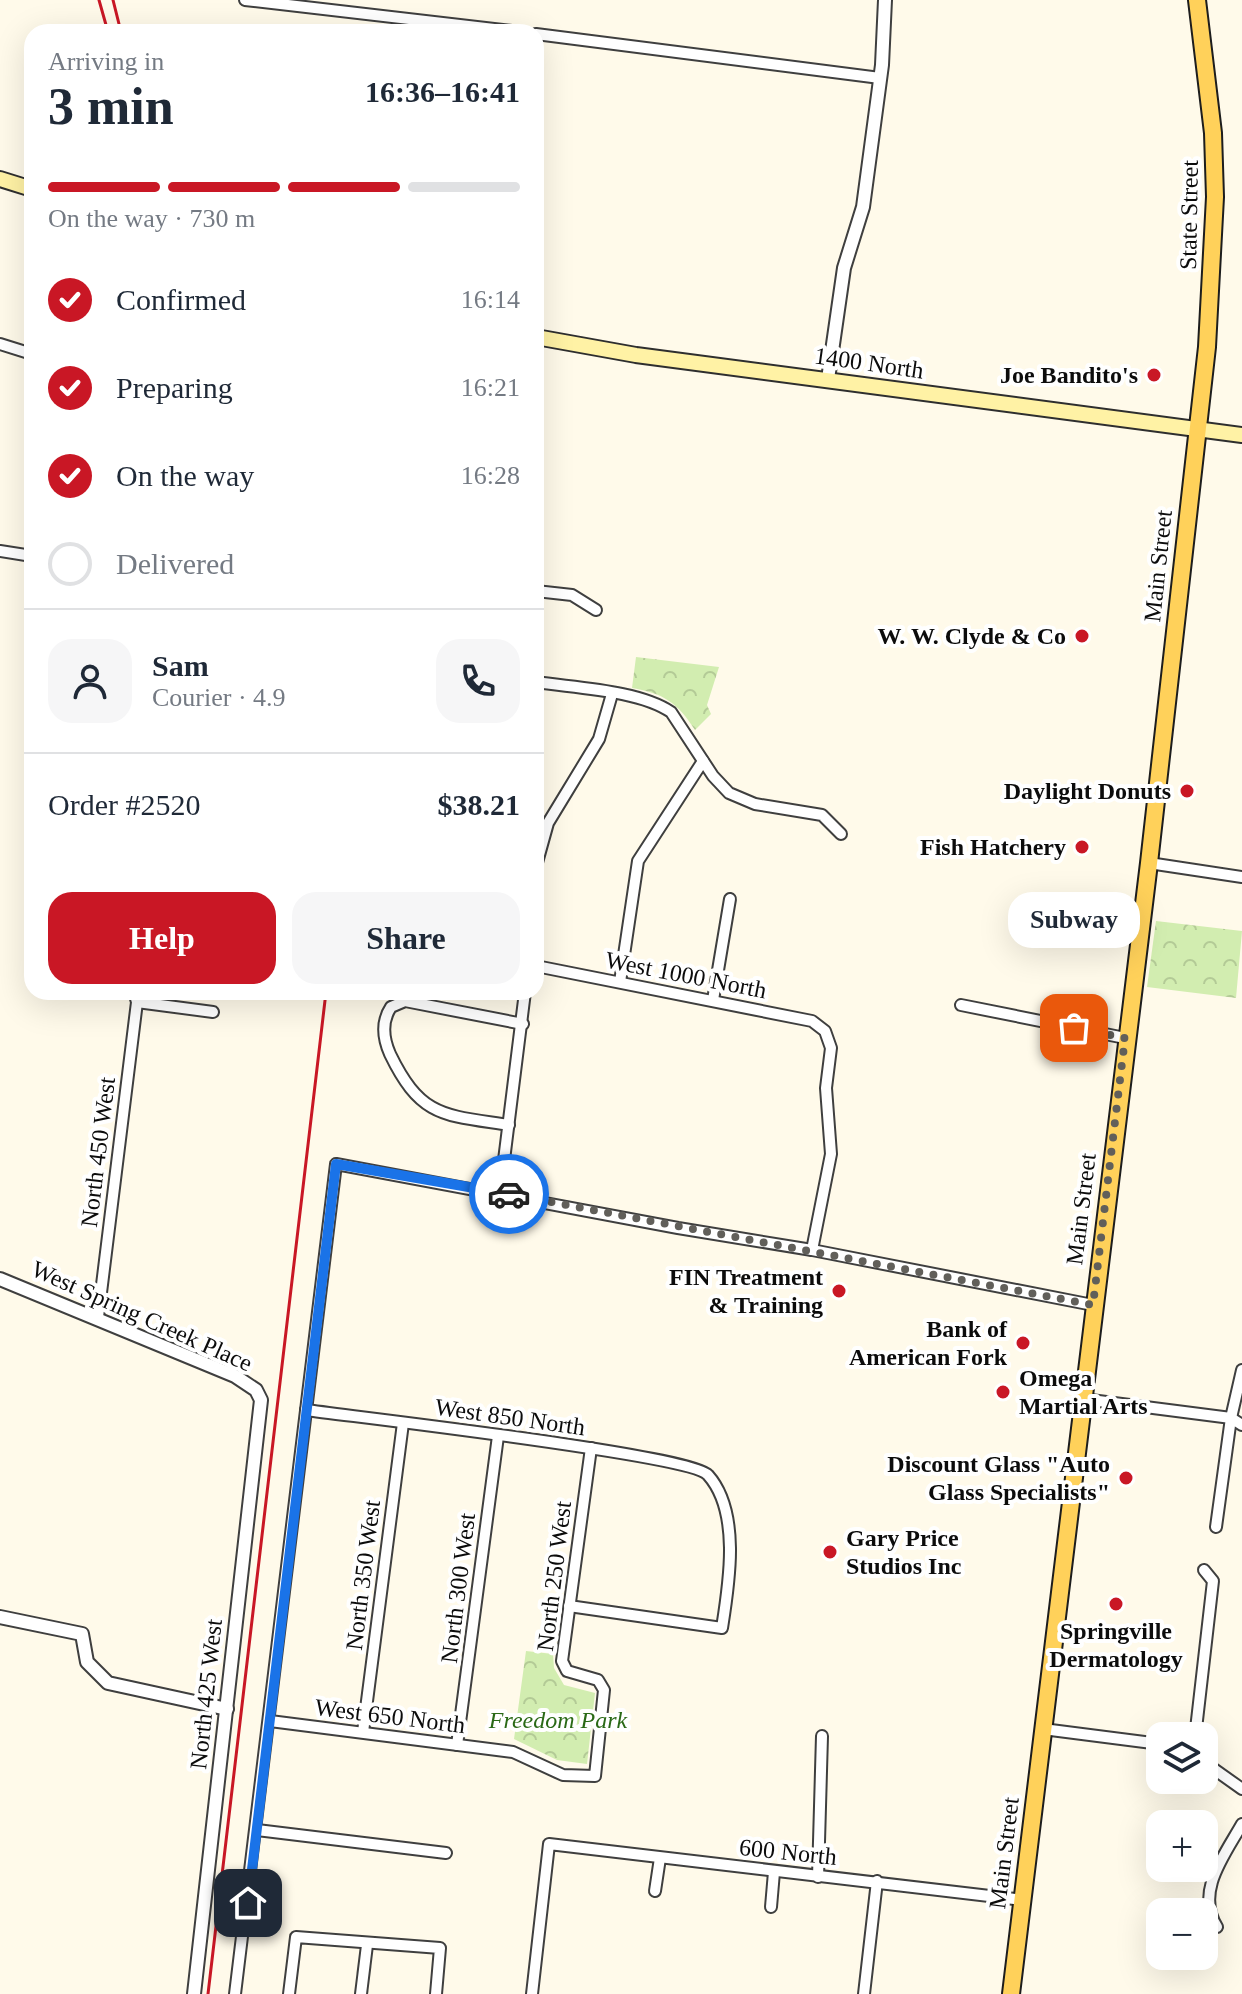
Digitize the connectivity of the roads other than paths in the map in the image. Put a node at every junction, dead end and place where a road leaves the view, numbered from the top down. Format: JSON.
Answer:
{"nodes":[{"id":1,"x":245,"y":0,"type":"edge"},
{"id":2,"x":885,"y":0,"type":"edge"},
{"id":3,"x":1197,"y":0,"type":"edge"},
{"id":4,"x":450,"y":24,"type":"edge"},
{"id":5,"x":544,"y":35,"type":"edge"},
{"id":6,"x":880,"y":78,"type":"junction"},
{"id":7,"x":0,"y":179,"type":"edge"},
{"id":8,"x":24,"y":186,"type":"edge"},
{"id":9,"x":544,"y":338,"type":"edge"},
{"id":10,"x":0,"y":344,"type":"edge"},
{"id":11,"x":24,"y":352,"type":"edge"},
{"id":12,"x":828,"y":379,"type":"junction"},
{"id":13,"x":1197,"y":430,"type":"junction"},
{"id":14,"x":1242,"y":435,"type":"edge"},
{"id":15,"x":0,"y":551,"type":"edge"},
{"id":16,"x":24,"y":555,"type":"edge"},
{"id":17,"x":544,"y":592,"type":"edge"},
{"id":18,"x":596,"y":610,"type":"dead end"},
{"id":19,"x":544,"y":683,"type":"edge"},
{"id":20,"x":612,"y":694,"type":"junction"},
{"id":21,"x":703,"y":761,"type":"junction"},
{"id":22,"x":841,"y":834,"type":"dead end"},
{"id":23,"x":544,"y":837,"type":"edge"},
{"id":24,"x":1149,"y":863,"type":"junction"},
{"id":25,"x":1242,"y":877,"type":"edge"},
{"id":26,"x":730,"y":899,"type":"dead end"},
{"id":27,"x":544,"y":968,"type":"edge"},
{"id":28,"x":620,"y":982,"type":"junction"},
{"id":29,"x":135,"y":1000,"type":"edge"},
{"id":30,"x":151,"y":1000,"type":"edge"},
{"id":31,"x":524,"y":1000,"type":"edge"},
{"id":32,"x":713,"y":1000,"type":"junction"},
{"id":33,"x":961,"y":1005,"type":"dead end"},
{"id":34,"x":213,"y":1012,"type":"dead end"},
{"id":35,"x":523,"y":1024,"type":"junction"},
{"id":36,"x":1125,"y":1038,"type":"junction"},
{"id":37,"x":509,"y":1125,"type":"junction"},
{"id":38,"x":500,"y":1192,"type":"junction"},
{"id":39,"x":812,"y":1250,"type":"junction"},
{"id":40,"x":0,"y":1279,"type":"edge"},
{"id":41,"x":1093,"y":1305,"type":"junction"},
{"id":42,"x":98,"y":1317,"type":"junction"},
{"id":43,"x":1242,"y":1370,"type":"edge"},
{"id":44,"x":1083,"y":1399,"type":"junction"},
{"id":45,"x":261,"y":1400,"type":"joint"},
{"id":46,"x":306,"y":1410,"type":"junction"},
{"id":47,"x":1231,"y":1418,"type":"junction"},
{"id":48,"x":403,"y":1423,"type":"junction"},
{"id":49,"x":1242,"y":1425,"type":"edge"},
{"id":50,"x":498,"y":1436,"type":"junction"},
{"id":51,"x":591,"y":1448,"type":"junction"},
{"id":52,"x":1216,"y":1527,"type":"dead end"},
{"id":53,"x":1204,"y":1570,"type":"dead end"},
{"id":54,"x":569,"y":1606,"type":"junction"},
{"id":55,"x":0,"y":1617,"type":"edge"},
{"id":56,"x":227,"y":1709,"type":"junction"},
{"id":57,"x":270,"y":1721,"type":"junction"},
{"id":58,"x":1197,"y":1722,"type":"edge"},
{"id":59,"x":1043,"y":1729,"type":"junction"},
{"id":60,"x":363,"y":1732,"type":"junction"},
{"id":61,"x":822,"y":1736,"type":"dead end"},
{"id":62,"x":1146,"y":1742,"type":"edge"},
{"id":63,"x":457,"y":1745,"type":"junction"},
{"id":64,"x":1218,"y":1772,"type":"edge"},
{"id":65,"x":595,"y":1776,"type":"joint"},
{"id":66,"x":1242,"y":1789,"type":"edge"},
{"id":67,"x":1242,"y":1824,"type":"edge"},
{"id":68,"x":257,"y":1830,"type":"junction"},
{"id":69,"x":446,"y":1853,"type":"dead end"},
{"id":70,"x":660,"y":1858,"type":"junction"},
{"id":71,"x":774,"y":1872,"type":"junction"},
{"id":72,"x":818,"y":1877,"type":"junction"},
{"id":73,"x":877,"y":1881,"type":"junction"},
{"id":74,"x":655,"y":1891,"type":"dead end"},
{"id":75,"x":1208,"y":1898,"type":"edge"},
{"id":76,"x":1023,"y":1900,"type":"junction"},
{"id":77,"x":771,"y":1907,"type":"dead end"},
{"id":78,"x":367,"y":1945,"type":"junction"},
{"id":79,"x":194,"y":1994,"type":"edge"},
{"id":80,"x":235,"y":1994,"type":"edge"},
{"id":81,"x":289,"y":1994,"type":"edge"},
{"id":82,"x":361,"y":1994,"type":"edge"},
{"id":83,"x":436,"y":1994,"type":"edge"},
{"id":84,"x":532,"y":1994,"type":"edge"},
{"id":85,"x":864,"y":1994,"type":"edge"},
{"id":86,"x":1011,"y":1994,"type":"edge"}],
"edges":[{"from":1,"to":4,"type":"street"},
{"from":2,"to":6,"type":"street"},
{"from":3,"to":13,"type":"main road","name":"State Street"},
{"from":5,"to":6,"type":"street"},
{"from":6,"to":12,"type":"street"},
{"from":7,"to":8,"type":"main road"},
{"from":9,"to":12,"type":"main road","name":"1400 North"},
{"from":10,"to":11,"type":"street"},
{"from":12,"to":13,"type":"main road","name":"1400 North"},
{"from":13,"to":14,"type":"main road","name":"1400 North"},
{"from":13,"to":24,"type":"main road","name":"Main Street"},
{"from":15,"to":16,"type":"street"},
{"from":17,"to":18,"type":"street"},
{"from":19,"to":20,"type":"street"},
{"from":20,"to":21,"type":"street"},
{"from":20,"to":23,"type":"street"},
{"from":21,"to":22,"type":"street"},
{"from":21,"to":28,"type":"street"},
{"from":24,"to":25,"type":"street"},
{"from":24,"to":36,"type":"main road","name":"Main Street"},
{"from":26,"to":32,"type":"street"},
{"from":27,"to":28,"type":"street","name":"West 1000 North"},
{"from":28,"to":32,"type":"street","name":"West 1000 North"},
{"from":29,"to":42,"type":"street","name":"North 450 West"},
{"from":30,"to":34,"type":"street"},
{"from":31,"to":35,"type":"street"},
{"from":32,"to":39,"type":"street","name":"West 1000 North"},
{"from":33,"to":36,"type":"street"},
{"from":35,"to":37,"type":"street"},
{"from":35,"to":37,"type":"street"},
{"from":36,"to":41,"type":"main road","name":"Main Street"},
{"from":37,"to":38,"type":"street"},
{"from":38,"to":39,"type":"street"},
{"from":38,"to":46,"type":"street"},
{"from":39,"to":41,"type":"street"},
{"from":40,"to":42,"type":"street","name":"West Spring Creek Place"},
{"from":41,"to":44,"type":"main road","name":"Main Street"},
{"from":42,"to":45,"type":"street","name":"West Spring Creek Place"},
{"from":43,"to":47,"type":"street"},
{"from":44,"to":47,"type":"street"},
{"from":44,"to":59,"type":"main road","name":"Main Street"},
{"from":45,"to":56,"type":"street","name":"North 425 West"},
{"from":46,"to":48,"type":"street","name":"West 850 North"},
{"from":46,"to":57,"type":"street"},
{"from":47,"to":49,"type":"street"},
{"from":47,"to":52,"type":"street"},
{"from":48,"to":50,"type":"street","name":"West 850 North"},
{"from":48,"to":60,"type":"street","name":"North 350 West"},
{"from":50,"to":51,"type":"street","name":"West 850 North"},
{"from":50,"to":63,"type":"street","name":"North 300 West"},
{"from":51,"to":54,"type":"street","name":"North 250 West"},
{"from":51,"to":54,"type":"street","name":"West 850 North"},
{"from":53,"to":58,"type":"street"},
{"from":54,"to":65,"type":"street","name":"North 250 West"},
{"from":55,"to":56,"type":"street"},
{"from":56,"to":79,"type":"street","name":"North 425 West"},
{"from":57,"to":60,"type":"street","name":"West 650 North"},
{"from":57,"to":68,"type":"street"},
{"from":59,"to":62,"type":"street"},
{"from":59,"to":76,"type":"main road","name":"Main Street"},
{"from":60,"to":63,"type":"street","name":"West 650 North"},
{"from":61,"to":72,"type":"street"},
{"from":63,"to":65,"type":"street","name":"West 650 North"},
{"from":64,"to":66,"type":"street"},
{"from":67,"to":75,"type":"street"},
{"from":68,"to":69,"type":"street"},
{"from":68,"to":80,"type":"street"},
{"from":70,"to":71,"type":"street","name":"600 North"},
{"from":70,"to":74,"type":"street"},
{"from":70,"to":84,"type":"street","name":"600 North"},
{"from":71,"to":72,"type":"street","name":"600 North"},
{"from":71,"to":77,"type":"street"},
{"from":72,"to":73,"type":"street","name":"600 North"},
{"from":73,"to":76,"type":"street","name":"600 North"},
{"from":73,"to":85,"type":"street"},
{"from":76,"to":86,"type":"main road","name":"Main Street"},
{"from":78,"to":81,"type":"street"},
{"from":78,"to":82,"type":"street"},
{"from":78,"to":83,"type":"street"}]}
